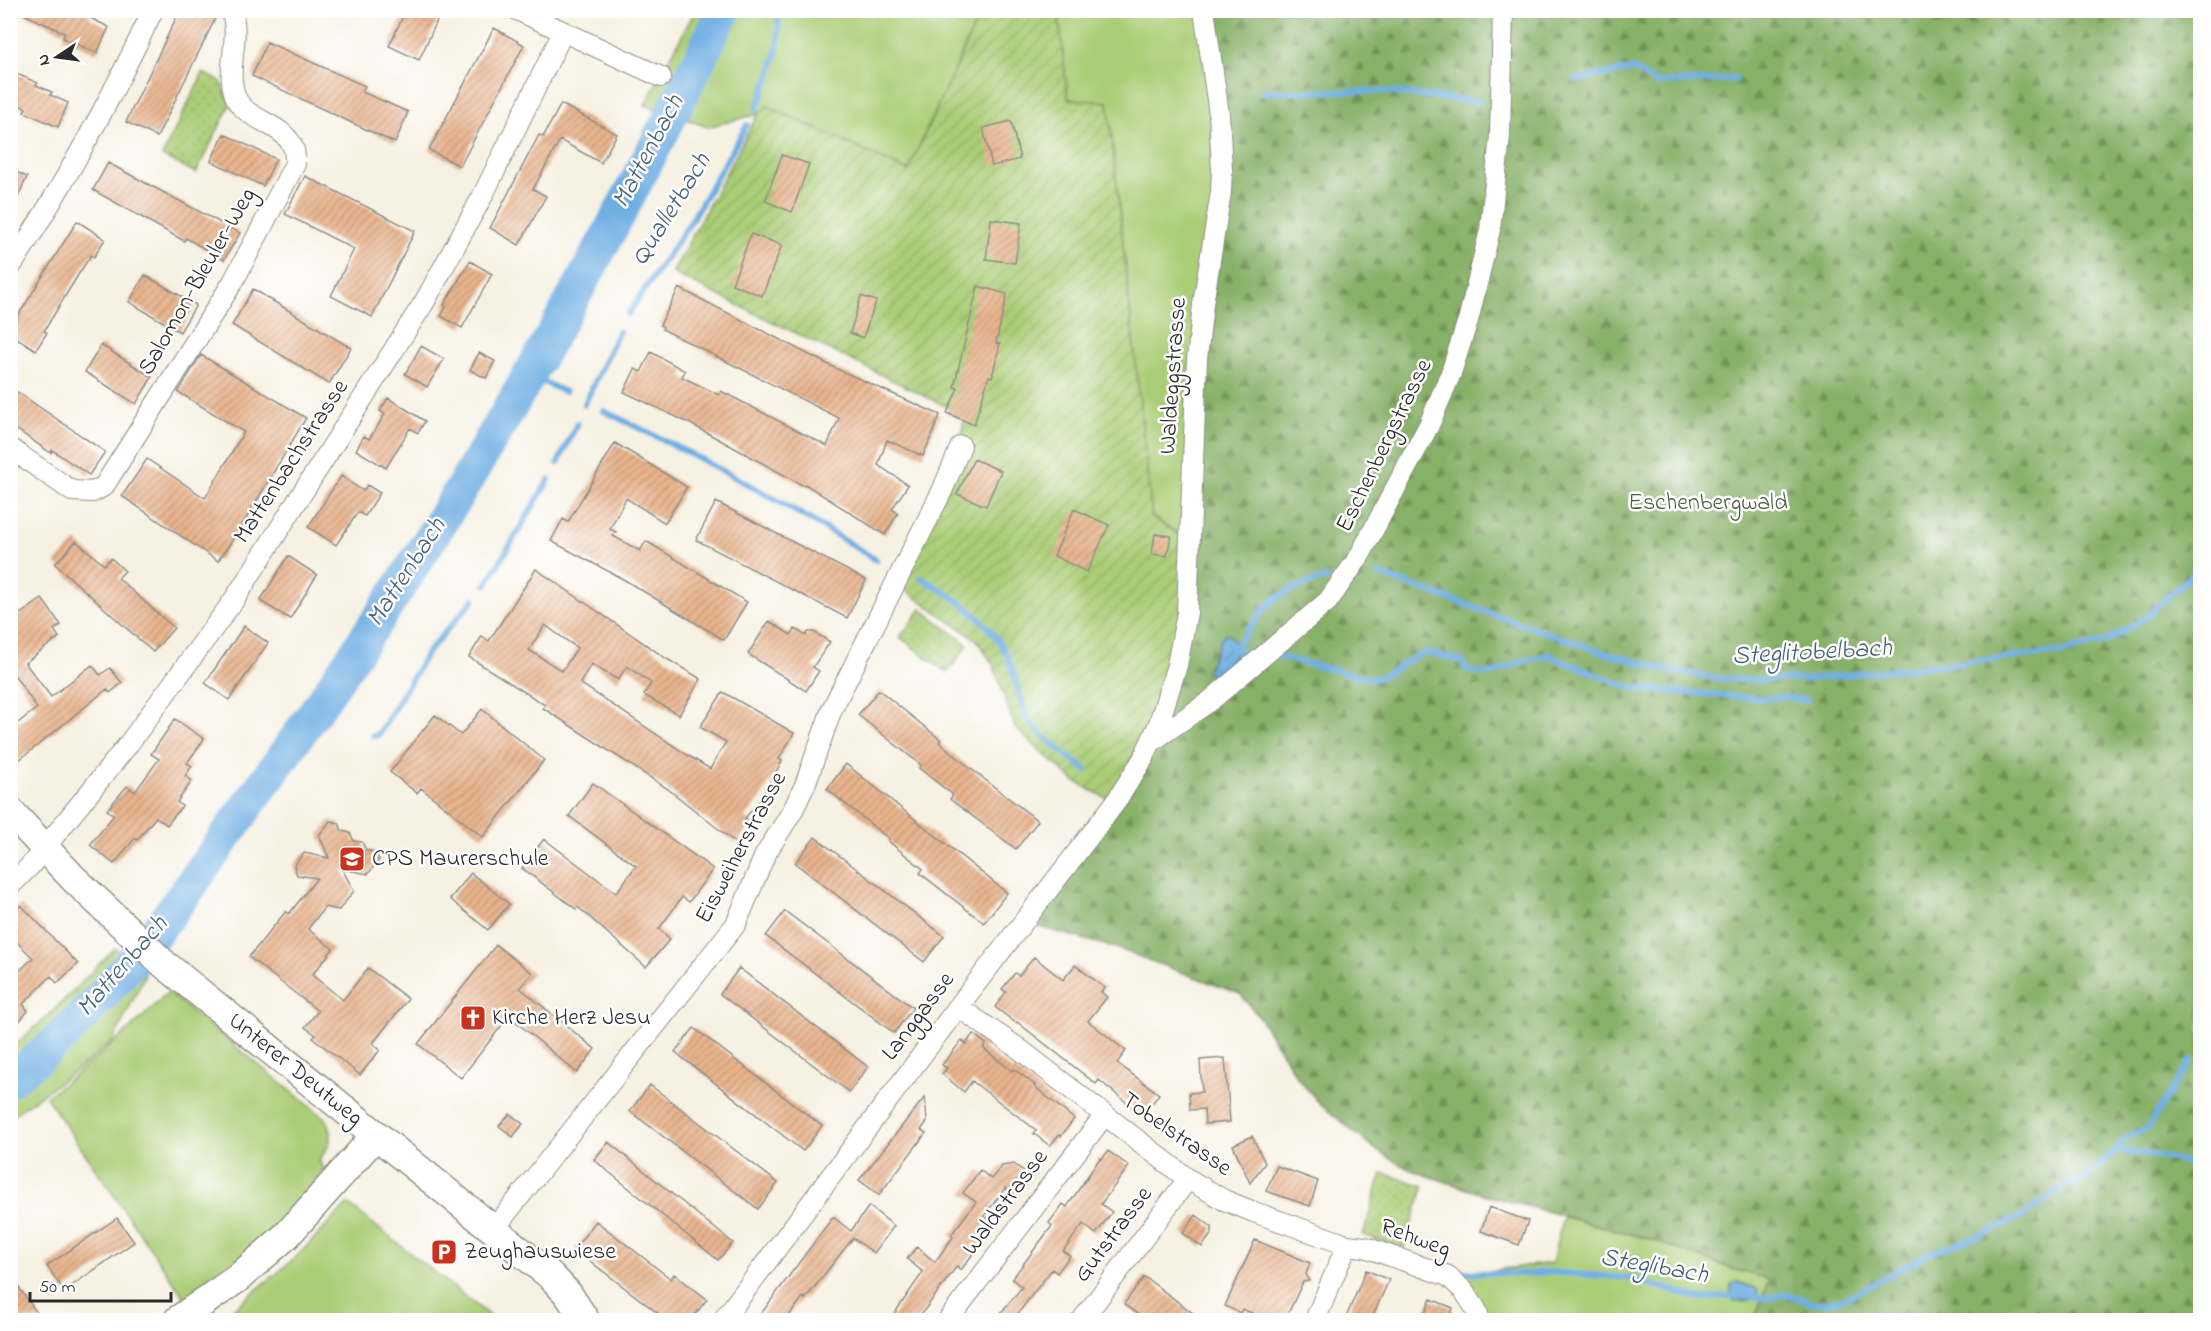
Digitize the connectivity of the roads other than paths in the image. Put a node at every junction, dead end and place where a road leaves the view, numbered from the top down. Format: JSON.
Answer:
{"nodes":[{"id":1,"x":153,"y":10,"type":"edge"},
{"id":2,"x":231,"y":10,"type":"edge"},
{"id":3,"x":517,"y":10,"type":"edge"},
{"id":4,"x":1204,"y":10,"type":"edge"},
{"id":5,"x":1503,"y":10,"type":"edge"},
{"id":6,"x":563,"y":32,"type":"junction"},
{"id":7,"x":661,"y":77,"type":"dead end"},
{"id":8,"x":10,"y":268,"type":"edge"},
{"id":9,"x":961,"y":446,"type":"dead end"},
{"id":10,"x":10,"y":448,"type":"edge"},
{"id":11,"x":1151,"y":742,"type":"junction"},
{"id":12,"x":10,"y":811,"type":"edge"},
{"id":13,"x":44,"y":849,"type":"junction"},
{"id":14,"x":10,"y":886,"type":"edge"},
{"id":15,"x":958,"y":1007,"type":"junction"},
{"id":16,"x":1104,"y":1116,"type":"junction"},
{"id":17,"x":376,"y":1135,"type":"junction"},
{"id":18,"x":1188,"y":1179,"type":"junction"},
{"id":19,"x":494,"y":1229,"type":"junction"},
{"id":20,"x":1347,"y":1245,"type":"junction"},
{"id":21,"x":177,"y":1320,"type":"edge"},
{"id":22,"x":585,"y":1320,"type":"edge"},
{"id":23,"x":723,"y":1320,"type":"edge"},
{"id":24,"x":948,"y":1320,"type":"edge"},
{"id":25,"x":1082,"y":1320,"type":"edge"},
{"id":26,"x":1315,"y":1320,"type":"edge"},
{"id":27,"x":1480,"y":1320,"type":"edge"}],
"edges":[{"from":1,"to":8,"type":"street"},
{"from":2,"to":10,"type":"street","name":"Salomon-Bleuler-Weg"},
{"from":3,"to":6,"type":"street"},
{"from":4,"to":11,"type":"street","name":"Waldeggstrasse"},
{"from":5,"to":11,"type":"street","name":"Eschenbergstrasse"},
{"from":6,"to":7,"type":"street"},
{"from":6,"to":13,"type":"street","name":"Mattenbachstrasse"},
{"from":9,"to":19,"type":"street","name":"Eisweiherstrasse"},
{"from":11,"to":15,"type":"street","name":"Langgasse"},
{"from":12,"to":13,"type":"main road","name":"Unterer Deutweg"},
{"from":13,"to":14,"type":"street","name":"Mattenbachstrasse"},
{"from":13,"to":17,"type":"main road","name":"Unterer Deutweg"},
{"from":15,"to":16,"type":"street","name":"Tobelstrasse"},
{"from":15,"to":23,"type":"street","name":"Langgasse"},
{"from":16,"to":18,"type":"street","name":"Tobelstrasse"},
{"from":16,"to":24,"type":"street","name":"Waldstrasse"},
{"from":17,"to":19,"type":"main road","name":"Unterer Deutweg"},
{"from":17,"to":21,"type":"main road"},
{"from":18,"to":20,"type":"street","name":"Tobelstrasse"},
{"from":18,"to":25,"type":"street","name":"Gutstrasse"},
{"from":19,"to":22,"type":"main road","name":"Unterer Deutweg"},
{"from":20,"to":26,"type":"street"},
{"from":20,"to":27,"type":"street","name":"Rehweg"}]}
